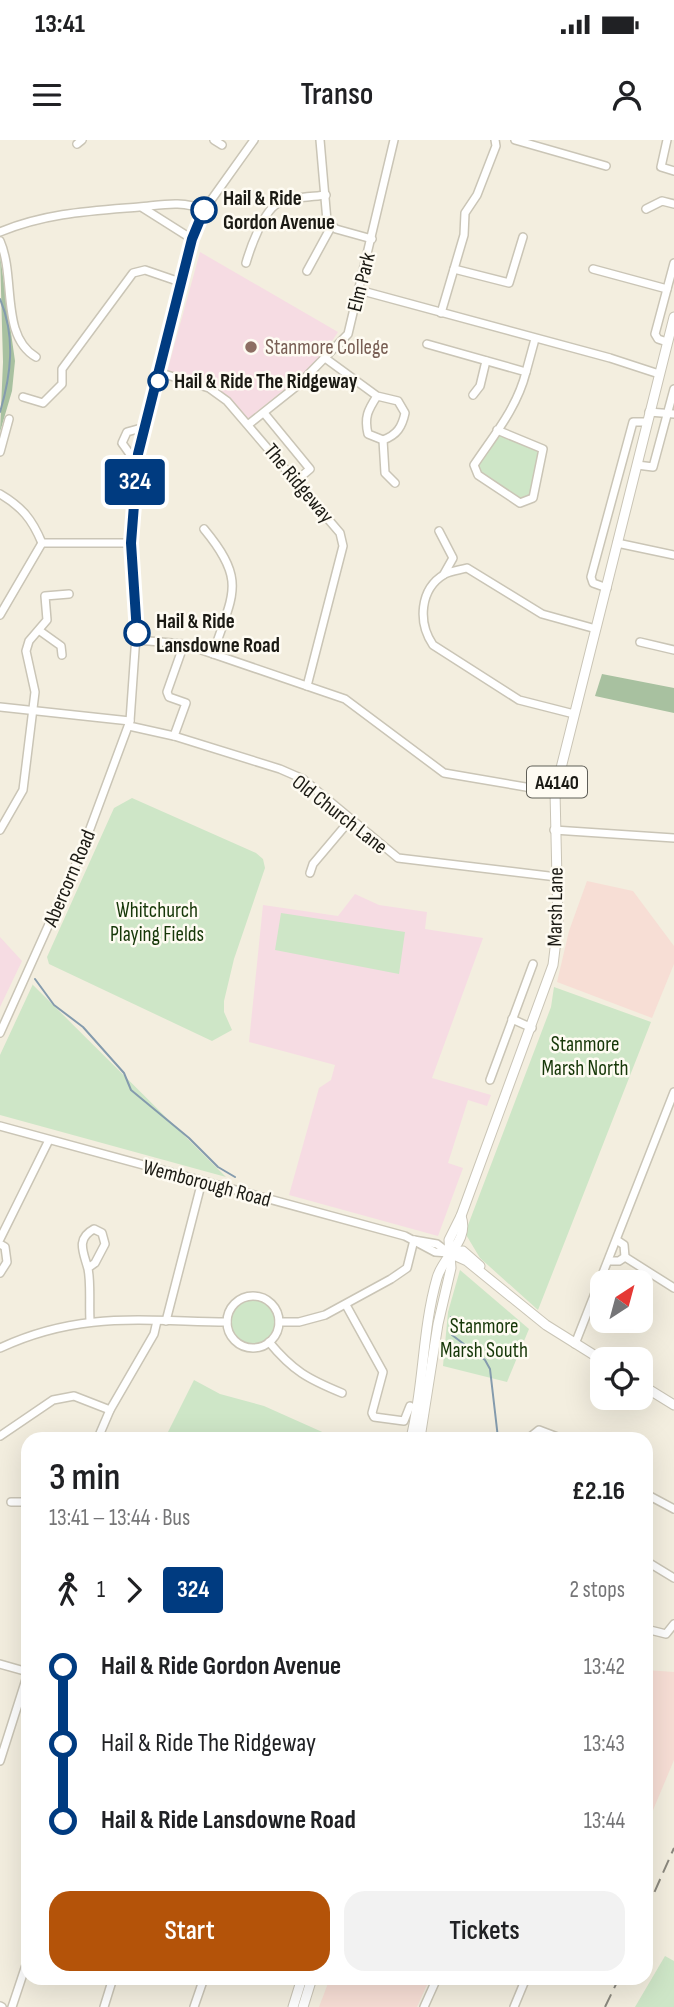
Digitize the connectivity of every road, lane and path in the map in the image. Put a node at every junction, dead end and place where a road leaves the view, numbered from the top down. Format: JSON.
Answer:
{"nodes":[{"id":1,"x":214,"y":140,"type":"edge"},
{"id":2,"x":254,"y":140,"type":"edge"},
{"id":3,"x":320,"y":140,"type":"edge"},
{"id":4,"x":394,"y":140,"type":"edge"},
{"id":5,"x":495,"y":140,"type":"edge"},
{"id":6,"x":516,"y":140,"type":"edge"},
{"id":7,"x":667,"y":140,"type":"edge"},
{"id":8,"x":222,"y":145,"type":"dead end"},
{"id":9,"x":606,"y":166,"type":"dead end"},
{"id":10,"x":674,"y":170,"type":"edge"},
{"id":11,"x":326,"y":195,"type":"junction"},
{"id":12,"x":674,"y":204,"type":"edge"},
{"id":13,"x":141,"y":207,"type":"junction"},
{"id":14,"x":646,"y":209,"type":"dead end"},
{"id":15,"x":204,"y":210,"type":"junction"},
{"id":16,"x":331,"y":227,"type":"junction"},
{"id":17,"x":0,"y":232,"type":"edge"},
{"id":18,"x":523,"y":237,"type":"dead end"},
{"id":19,"x":192,"y":239,"type":"junction"},
{"id":20,"x":372,"y":239,"type":"junction"},
{"id":21,"x":0,"y":241,"type":"edge"},
{"id":22,"x":246,"y":263,"type":"dead end"},
{"id":23,"x":674,"y":263,"type":"edge"},
{"id":24,"x":454,"y":269,"type":"junction"},
{"id":25,"x":593,"y":269,"type":"dead end"},
{"id":26,"x":307,"y":271,"type":"dead end"},
{"id":27,"x":183,"y":283,"type":"junction"},
{"id":28,"x":667,"y":289,"type":"junction"},
{"id":29,"x":359,"y":290,"type":"junction"},
{"id":30,"x":440,"y":313,"type":"junction"},
{"id":31,"x":674,"y":317,"type":"edge"},
{"id":32,"x":670,"y":336,"type":"edge"},
{"id":33,"x":536,"y":339,"type":"junction"},
{"id":34,"x":427,"y":344,"type":"dead end"},
{"id":35,"x":36,"y":357,"type":"dead end"},
{"id":36,"x":325,"y":358,"type":"junction"},
{"id":37,"x":486,"y":361,"type":"junction"},
{"id":38,"x":526,"y":372,"type":"junction"},
{"id":39,"x":161,"y":373,"type":"junction"},
{"id":40,"x":659,"y":374,"type":"junction"},
{"id":41,"x":674,"y":389,"type":"edge"},
{"id":42,"x":473,"y":395,"type":"dead end"},
{"id":43,"x":377,"y":396,"type":"junction"},
{"id":44,"x":23,"y":397,"type":"dead end"},
{"id":45,"x":673,"y":401,"type":"edge"},
{"id":46,"x":264,"y":413,"type":"junction"},
{"id":47,"x":670,"y":414,"type":"edge"},
{"id":48,"x":648,"y":417,"type":"junction"},
{"id":49,"x":9,"y":419,"type":"dead end"},
{"id":50,"x":249,"y":424,"type":"junction"},
{"id":51,"x":145,"y":427,"type":"junction"},
{"id":52,"x":497,"y":430,"type":"junction"},
{"id":53,"x":383,"y":440,"type":"junction"},
{"id":54,"x":0,"y":452,"type":"edge"},
{"id":55,"x":136,"y":464,"type":"junction"},
{"id":56,"x":637,"y":465,"type":"junction"},
{"id":57,"x":297,"y":480,"type":"junction"},
{"id":58,"x":395,"y":483,"type":"dead end"},
{"id":59,"x":0,"y":494,"type":"edge"},
{"id":60,"x":204,"y":529,"type":"dead end"},
{"id":61,"x":439,"y":531,"type":"dead end"},
{"id":62,"x":42,"y":543,"type":"junction"},
{"id":63,"x":131,"y":543,"type":"junction"},
{"id":64,"x":617,"y":543,"type":"junction"},
{"id":65,"x":674,"y":555,"type":"edge"},
{"id":66,"x":453,"y":558,"type":"junction"},
{"id":67,"x":467,"y":568,"type":"junction"},
{"id":68,"x":444,"y":575,"type":"junction"},
{"id":69,"x":607,"y":588,"type":"junction"},
{"id":70,"x":69,"y":594,"type":"dead end"},
{"id":71,"x":0,"y":615,"type":"edge"},
{"id":72,"x":596,"y":629,"type":"junction"},
{"id":73,"x":40,"y":631,"type":"junction"},
{"id":74,"x":136,"y":640,"type":"junction"},
{"id":75,"x":640,"y":642,"type":"dead end"},
{"id":76,"x":184,"y":644,"type":"junction"},
{"id":77,"x":674,"y":650,"type":"edge"},
{"id":78,"x":213,"y":654,"type":"junction"},
{"id":79,"x":62,"y":655,"type":"dead end"},
{"id":80,"x":307,"y":686,"type":"junction"},
{"id":81,"x":0,"y":707,"type":"edge"},
{"id":82,"x":34,"y":710,"type":"junction"},
{"id":83,"x":574,"y":714,"type":"junction"},
{"id":84,"x":130,"y":724,"type":"junction"},
{"id":85,"x":174,"y":736,"type":"junction"},
{"id":86,"x":555,"y":792,"type":"junction"},
{"id":87,"x":351,"y":819,"type":"junction"},
{"id":88,"x":0,"y":830,"type":"edge"},
{"id":89,"x":554,"y":830,"type":"junction"},
{"id":90,"x":674,"y":838,"type":"edge"},
{"id":91,"x":310,"y":873,"type":"dead end"},
{"id":92,"x":557,"y":877,"type":"junction"},
{"id":93,"x":533,"y":964,"type":"dead end"},
{"id":94,"x":512,"y":1019,"type":"junction"},
{"id":95,"x":532,"y":1028,"type":"junction"},
{"id":96,"x":0,"y":1033,"type":"edge"},
{"id":97,"x":490,"y":1080,"type":"dead end"},
{"id":98,"x":674,"y":1093,"type":"edge"},
{"id":99,"x":0,"y":1126,"type":"edge"},
{"id":100,"x":50,"y":1140,"type":"junction"},
{"id":101,"x":202,"y":1181,"type":"junction"},
{"id":102,"x":414,"y":1240,"type":"junction"},
{"id":103,"x":0,"y":1241,"type":"edge"},
{"id":104,"x":618,"y":1241,"type":"junction"},
{"id":105,"x":449,"y":1253,"type":"junction"},
{"id":106,"x":625,"y":1257,"type":"junction"},
{"id":107,"x":609,"y":1261,"type":"junction"},
{"id":108,"x":88,"y":1268,"type":"junction"},
{"id":109,"x":0,"y":1273,"type":"edge"},
{"id":110,"x":674,"y":1287,"type":"edge"},
{"id":111,"x":346,"y":1306,"type":"junction"},
{"id":112,"x":90,"y":1320,"type":"junction"},
{"id":113,"x":161,"y":1321,"type":"junction"},
{"id":114,"x":227,"y":1322,"type":"junction"},
{"id":115,"x":279,"y":1322,"type":"junction"},
{"id":116,"x":269,"y":1342,"type":"junction"},
{"id":117,"x":575,"y":1344,"type":"junction"},
{"id":118,"x":0,"y":1348,"type":"edge"},
{"id":119,"x":590,"y":1353,"type":"edge"},
{"id":120,"x":342,"y":1392,"type":"dead end"},
{"id":121,"x":653,"y":1392,"type":"edge"},
{"id":122,"x":674,"y":1405,"type":"edge"},
{"id":123,"x":410,"y":1406,"type":"dead end"},
{"id":124,"x":110,"y":1410,"type":"junction"},
{"id":125,"x":101,"y":1432,"type":"edge"},
{"id":126,"x":413,"y":1432,"type":"edge"},
{"id":127,"x":421,"y":1432,"type":"edge"},
{"id":128,"x":0,"y":1436,"type":"edge"},
{"id":129,"x":653,"y":1498,"type":"edge"},
{"id":130,"x":10,"y":1502,"type":"dead end"},
{"id":131,"x":21,"y":1502,"type":"edge"},
{"id":132,"x":674,"y":1509,"type":"edge"},
{"id":133,"x":653,"y":1565,"type":"edge"},
{"id":134,"x":674,"y":1578,"type":"edge"},
{"id":135,"x":674,"y":1624,"type":"edge"},
{"id":136,"x":653,"y":1631,"type":"edge"},
{"id":137,"x":0,"y":1664,"type":"edge"},
{"id":138,"x":21,"y":1670,"type":"edge"},
{"id":139,"x":21,"y":1694,"type":"edge"},
{"id":140,"x":0,"y":1761,"type":"edge"},
{"id":141,"x":21,"y":1980,"type":"edge"},
{"id":142,"x":111,"y":1985,"type":"edge"},
{"id":143,"x":202,"y":1985,"type":"edge"},
{"id":144,"x":300,"y":1985,"type":"edge"},
{"id":145,"x":310,"y":1985,"type":"edge"},
{"id":146,"x":434,"y":1985,"type":"edge"},
{"id":147,"x":523,"y":1985,"type":"edge"},
{"id":148,"x":12,"y":2007,"type":"edge"},
{"id":149,"x":104,"y":2007,"type":"edge"},
{"id":150,"x":194,"y":2007,"type":"edge"},
{"id":151,"x":293,"y":2007,"type":"edge"},
{"id":152,"x":303,"y":2007,"type":"edge"},
{"id":153,"x":424,"y":2007,"type":"edge"},
{"id":154,"x":514,"y":2007,"type":"edge"}],
"edges":[{"from":1,"to":8,"type":"street"},
{"from":2,"to":15,"type":"street"},
{"from":3,"to":11,"type":"street"},
{"from":4,"to":20,"type":"street","name":"Elm Park"},
{"from":5,"to":24,"type":"street"},
{"from":6,"to":9,"type":"street"},
{"from":7,"to":10,"type":"street"},
{"from":11,"to":16,"type":"street"},
{"from":11,"to":22,"type":"street"},
{"from":12,"to":14,"type":"street"},
{"from":13,"to":15,"type":"street"},
{"from":13,"to":17,"type":"street"},
{"from":13,"to":19,"type":"street"},
{"from":15,"to":19,"type":"street"},
{"from":16,"to":20,"type":"street"},
{"from":16,"to":26,"type":"street"},
{"from":18,"to":24,"type":"street"},
{"from":19,"to":27,"type":"street"},
{"from":20,"to":29,"type":"street","name":"Elm Park"},
{"from":21,"to":35,"type":"street"},
{"from":23,"to":28,"type":"street"},
{"from":24,"to":30,"type":"street"},
{"from":25,"to":28,"type":"street"},
{"from":27,"to":39,"type":"street"},
{"from":27,"to":44,"type":"street"},
{"from":28,"to":32,"type":"street"},
{"from":29,"to":30,"type":"street"},
{"from":29,"to":36,"type":"street","name":"Elm Park"},
{"from":30,"to":33,"type":"street"},
{"from":31,"to":32,"type":"main road","name":"Marsh Lane","number":"A4140"},
{"from":32,"to":40,"type":"main road","name":"Marsh Lane","number":"A4140"},
{"from":33,"to":38,"type":"street"},
{"from":33,"to":40,"type":"street"},
{"from":34,"to":37,"type":"street"},
{"from":36,"to":43,"type":"street"},
{"from":36,"to":46,"type":"street","name":"Elm Park"},
{"from":37,"to":38,"type":"street"},
{"from":37,"to":42,"type":"street"},
{"from":38,"to":52,"type":"street"},
{"from":39,"to":50,"type":"street","name":"The Ridgeway"},
{"from":39,"to":51,"type":"street"},
{"from":40,"to":48,"type":"main road","name":"Marsh Lane","number":"A4140"},
{"from":41,"to":45,"type":"street"},
{"from":43,"to":53,"type":"street"},
{"from":43,"to":53,"type":"street"},
{"from":45,"to":47,"type":"street"},
{"from":46,"to":50,"type":"street","name":"Elm Park"},
{"from":46,"to":57,"type":"street"},
{"from":47,"to":48,"type":"street"},
{"from":47,"to":56,"type":"street"},
{"from":48,"to":56,"type":"main road","name":"Marsh Lane","number":"A4140"},
{"from":48,"to":69,"type":"street","name":"Marsh Lane"},
{"from":49,"to":54,"type":"street"},
{"from":50,"to":57,"type":"street","name":"The Ridgeway"},
{"from":51,"to":55,"type":"street"},
{"from":51,"to":55,"type":"street"},
{"from":52,"to":52,"type":"street"},
{"from":53,"to":58,"type":"street"},
{"from":55,"to":63,"type":"street"},
{"from":56,"to":64,"type":"main road","name":"Marsh Lane","number":"A4140"},
{"from":57,"to":80,"type":"street","name":"The Ridgeway"},
{"from":59,"to":62,"type":"street"},
{"from":60,"to":78,"type":"street"},
{"from":61,"to":66,"type":"street"},
{"from":62,"to":63,"type":"street"},
{"from":62,"to":71,"type":"street"},
{"from":63,"to":74,"type":"street"},
{"from":64,"to":65,"type":"street"},
{"from":64,"to":69,"type":"main road","name":"Marsh Lane","number":"A4140"},
{"from":66,"to":67,"type":"street"},
{"from":66,"to":68,"type":"street"},
{"from":67,"to":68,"type":"street"},
{"from":67,"to":72,"type":"street"},
{"from":68,"to":83,"type":"street"},
{"from":69,"to":72,"type":"main road","name":"Marsh Lane","number":"A4140"},
{"from":70,"to":73,"type":"street"},
{"from":72,"to":83,"type":"main road","name":"Marsh Lane","number":"A4140"},
{"from":73,"to":79,"type":"street"},
{"from":73,"to":82,"type":"street"},
{"from":74,"to":76,"type":"street"},
{"from":74,"to":84,"type":"street"},
{"from":75,"to":77,"type":"street"},
{"from":76,"to":78,"type":"street"},
{"from":76,"to":85,"type":"street"},
{"from":78,"to":80,"type":"street"},
{"from":80,"to":86,"type":"street"},
{"from":81,"to":82,"type":"street","name":"Old Church Lane"},
{"from":82,"to":84,"type":"street","name":"Old Church Lane"},
{"from":82,"to":88,"type":"street"},
{"from":83,"to":86,"type":"main road","name":"Marsh Lane","number":"A4140"},
{"from":84,"to":85,"type":"street","name":"Old Church Lane"},
{"from":84,"to":96,"type":"street","name":"Abercorn Road"},
{"from":85,"to":87,"type":"street","name":"Old Church Lane"},
{"from":86,"to":89,"type":"main road","name":"Marsh Lane","number":"A4140"},
{"from":87,"to":91,"type":"street"},
{"from":87,"to":92,"type":"street","name":"Old Church Lane"},
{"from":89,"to":90,"type":"street"},
{"from":89,"to":92,"type":"main road","name":"Marsh Lane","number":"A4140"},
{"from":92,"to":95,"type":"main road","name":"Marsh Lane","number":"A4140"},
{"from":93,"to":94,"type":"street"},
{"from":94,"to":95,"type":"street"},
{"from":94,"to":97,"type":"street"},
{"from":95,"to":105,"type":"main road","name":"Marsh Lane","number":"A4140"},
{"from":98,"to":104,"type":"street"},
{"from":99,"to":100,"type":"street","name":"Wemborough Road"},
{"from":100,"to":101,"type":"street","name":"Wemborough Road"},
{"from":100,"to":103,"type":"street"},
{"from":101,"to":102,"type":"street","name":"Wemborough Road"},
{"from":101,"to":113,"type":"street"},
{"from":102,"to":105,"type":"street","name":"Wemborough Road"},
{"from":102,"to":111,"type":"street"},
{"from":103,"to":109,"type":"street"},
{"from":104,"to":106,"type":"street"},
{"from":104,"to":107,"type":"street"},
{"from":105,"to":117,"type":"main road"},
{"from":105,"to":126,"type":"main road","number":"A4140"},
{"from":105,"to":127,"type":"main road","number":"A4140"},
{"from":106,"to":107,"type":"street"},
{"from":106,"to":110,"type":"street"},
{"from":107,"to":117,"type":"street"},
{"from":108,"to":108,"type":"street"},
{"from":108,"to":112,"type":"street"},
{"from":111,"to":115,"type":"street"},
{"from":111,"to":123,"type":"street"},
{"from":112,"to":113,"type":"street"},
{"from":112,"to":118,"type":"street"},
{"from":113,"to":114,"type":"street"},
{"from":113,"to":124,"type":"street"},
{"from":114,"to":115,"type":"street"},
{"from":114,"to":116,"type":"street"},
{"from":115,"to":116,"type":"street"},
{"from":116,"to":120,"type":"street"},
{"from":117,"to":119,"type":"main road"},
{"from":121,"to":122,"type":"main road"},
{"from":124,"to":125,"type":"street"},
{"from":124,"to":128,"type":"street"},
{"from":129,"to":132,"type":"street"},
{"from":130,"to":131,"type":"street"},
{"from":133,"to":134,"type":"street"},
{"from":135,"to":136,"type":"street"},
{"from":137,"to":138,"type":"street"},
{"from":139,"to":140,"type":"street"},
{"from":141,"to":148,"type":"street"},
{"from":142,"to":149,"type":"street"},
{"from":143,"to":150,"type":"street"},
{"from":144,"to":151,"type":"main road"},
{"from":145,"to":152,"type":"main road"},
{"from":146,"to":153,"type":"street"},
{"from":147,"to":154,"type":"street"}]}
